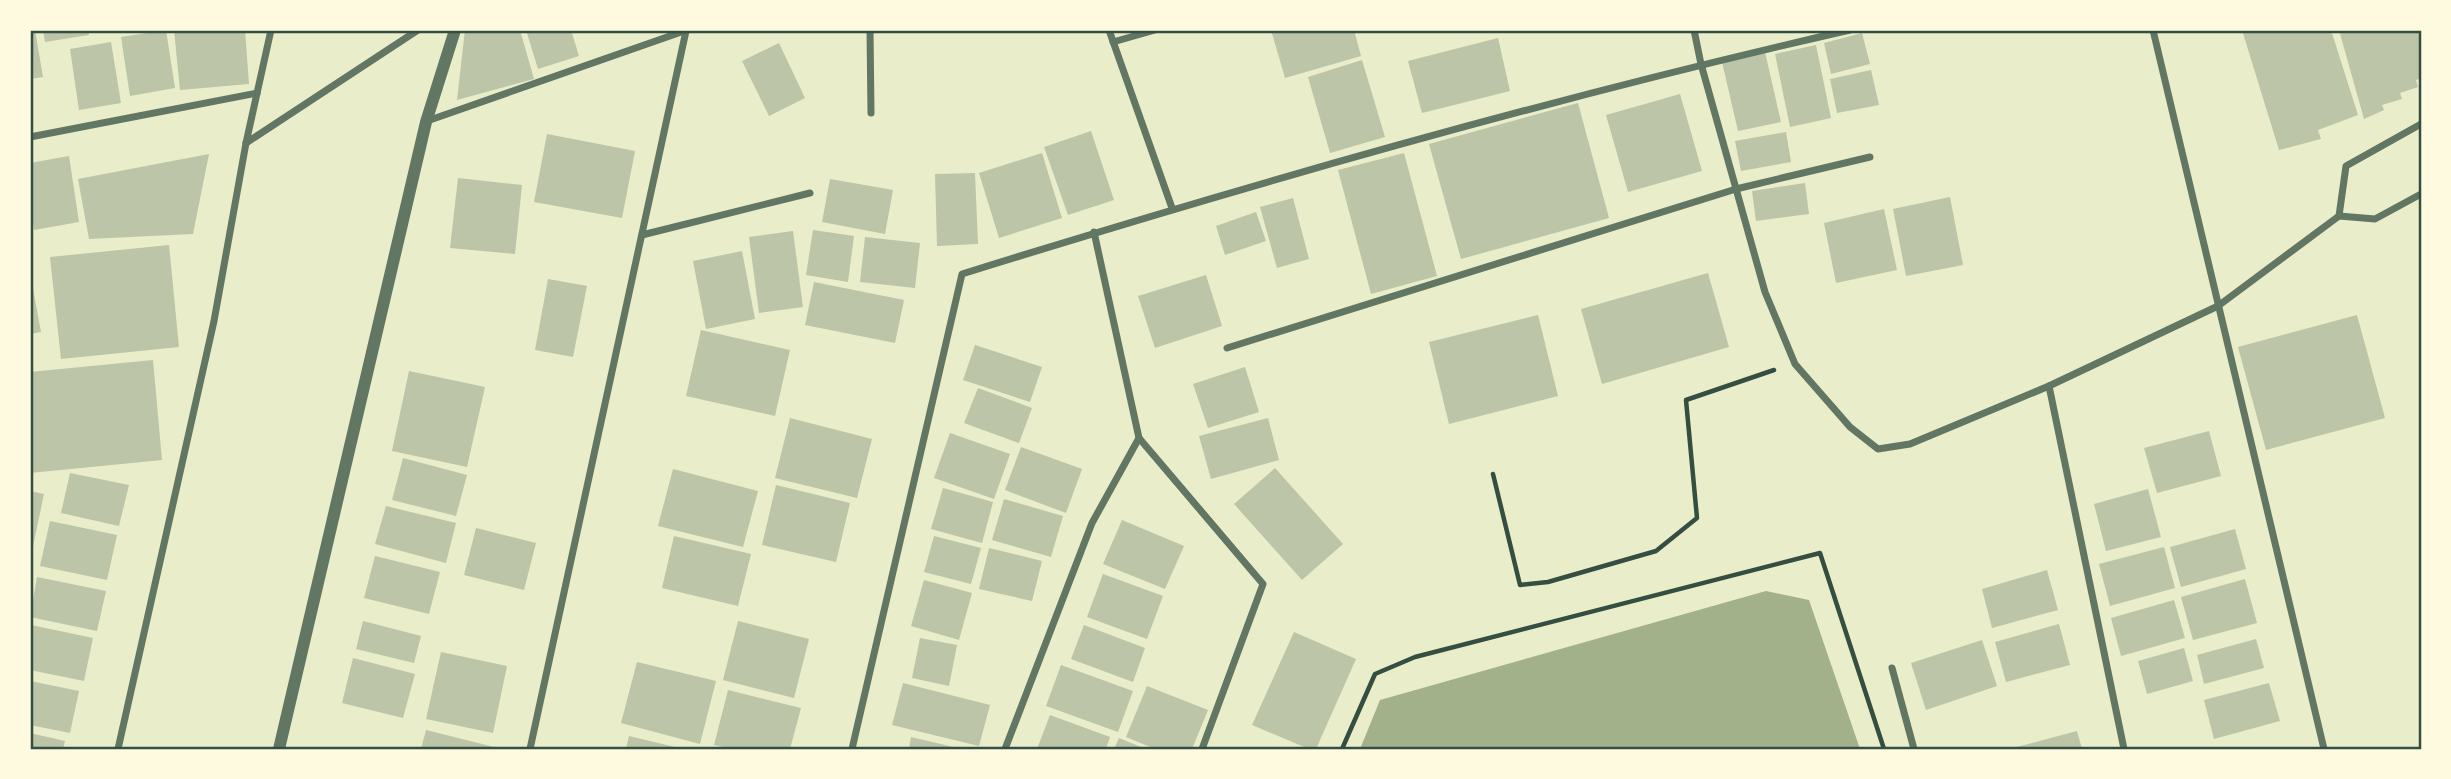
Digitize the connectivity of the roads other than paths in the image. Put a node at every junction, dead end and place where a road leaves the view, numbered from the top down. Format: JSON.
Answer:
{"nodes":[{"id":1,"x":271,"y":30,"type":"edge"},
{"id":2,"x":418,"y":30,"type":"edge"},
{"id":3,"x":455,"y":30,"type":"edge"},
{"id":4,"x":687,"y":30,"type":"edge"},
{"id":5,"x":870,"y":30,"type":"edge"},
{"id":6,"x":1109,"y":30,"type":"edge"},
{"id":7,"x":1155,"y":30,"type":"edge"},
{"id":8,"x":1694,"y":30,"type":"edge"},
{"id":9,"x":1850,"y":30,"type":"edge"},
{"id":10,"x":2153,"y":30,"type":"edge"},
{"id":11,"x":1113,"y":42,"type":"junction"},
{"id":12,"x":1701,"y":64,"type":"junction"},
{"id":13,"x":257,"y":93,"type":"junction"},
{"id":14,"x":871,"y":113,"type":"dead end"},
{"id":15,"x":426,"y":122,"type":"junction"},
{"id":16,"x":2421,"y":124,"type":"edge"},
{"id":17,"x":30,"y":137,"type":"edge"},
{"id":18,"x":246,"y":143,"type":"junction"},
{"id":19,"x":1870,"y":157,"type":"dead end"},
{"id":20,"x":1736,"y":188,"type":"junction"},
{"id":21,"x":810,"y":193,"type":"dead end"},
{"id":22,"x":2421,"y":194,"type":"edge"},
{"id":23,"x":1172,"y":208,"type":"junction"},
{"id":24,"x":2339,"y":215,"type":"junction"},
{"id":25,"x":1094,"y":233,"type":"junction"},
{"id":26,"x":642,"y":235,"type":"junction"},
{"id":27,"x":2218,"y":306,"type":"junction"},
{"id":28,"x":1227,"y":348,"type":"dead end"},
{"id":29,"x":2049,"y":386,"type":"junction"},
{"id":30,"x":1139,"y":438,"type":"junction"},
{"id":31,"x":1892,"y":668,"type":"dead end"},
{"id":32,"x":118,"y":749,"type":"edge"},
{"id":33,"x":279,"y":749,"type":"edge"},
{"id":34,"x":530,"y":749,"type":"edge"},
{"id":35,"x":852,"y":749,"type":"edge"},
{"id":36,"x":1005,"y":749,"type":"edge"},
{"id":37,"x":1202,"y":749,"type":"edge"},
{"id":38,"x":1914,"y":749,"type":"edge"},
{"id":39,"x":2124,"y":749,"type":"edge"},
{"id":40,"x":2323,"y":749,"type":"edge"}],
"edges":[{"from":1,"to":13,"type":"street"},
{"from":2,"to":18,"type":"street"},
{"from":3,"to":15,"type":"street"},
{"from":4,"to":15,"type":"street"},
{"from":4,"to":26,"type":"street"},
{"from":5,"to":14,"type":"street"},
{"from":6,"to":11,"type":"street"},
{"from":7,"to":11,"type":"street"},
{"from":8,"to":12,"type":"street"},
{"from":9,"to":12,"type":"street"},
{"from":10,"to":27,"type":"street"},
{"from":11,"to":23,"type":"street"},
{"from":12,"to":20,"type":"street"},
{"from":12,"to":23,"type":"street"},
{"from":13,"to":17,"type":"street"},
{"from":13,"to":18,"type":"street"},
{"from":15,"to":33,"type":"street"},
{"from":16,"to":24,"type":"street"},
{"from":18,"to":32,"type":"street"},
{"from":19,"to":20,"type":"street"},
{"from":20,"to":28,"type":"street"},
{"from":20,"to":29,"type":"street"},
{"from":21,"to":26,"type":"street"},
{"from":22,"to":24,"type":"street"},
{"from":23,"to":25,"type":"street"},
{"from":24,"to":27,"type":"street"},
{"from":25,"to":30,"type":"street"},
{"from":25,"to":35,"type":"street"},
{"from":26,"to":34,"type":"street"},
{"from":27,"to":29,"type":"street"},
{"from":27,"to":40,"type":"street"},
{"from":29,"to":39,"type":"street"},
{"from":30,"to":36,"type":"street"},
{"from":30,"to":37,"type":"street"},
{"from":31,"to":38,"type":"street"}]}
